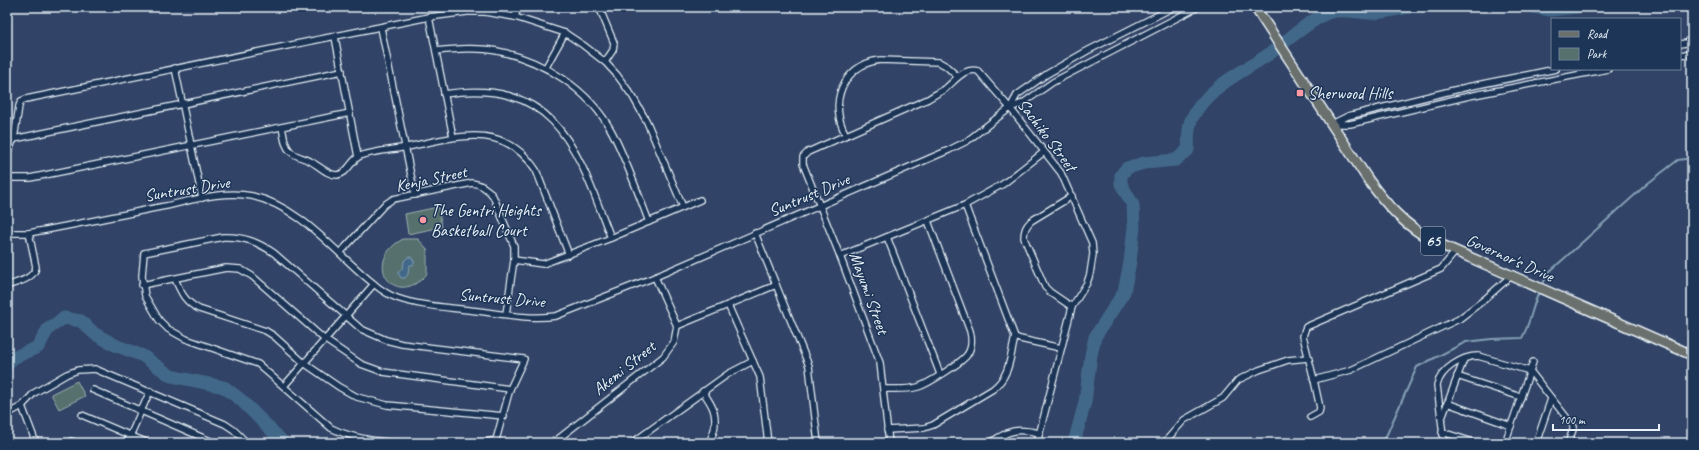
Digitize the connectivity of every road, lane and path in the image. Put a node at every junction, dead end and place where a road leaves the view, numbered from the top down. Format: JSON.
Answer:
{"nodes":[{"id":1,"x":518,"y":7,"type":"edge"},
{"id":2,"x":599,"y":7,"type":"edge"},
{"id":3,"x":1174,"y":7,"type":"edge"},
{"id":4,"x":1198,"y":7,"type":"edge"},
{"id":5,"x":1257,"y":9,"type":"edge"},
{"id":6,"x":429,"y":17,"type":"junction"},
{"id":7,"x":515,"y":17,"type":"junction"},
{"id":8,"x":381,"y":28,"type":"junction"},
{"id":9,"x":566,"y":33,"type":"junction"},
{"id":10,"x":335,"y":37,"type":"junction"},
{"id":11,"x":1692,"y":42,"type":"edge"},
{"id":12,"x":1681,"y":44,"type":"edge"},
{"id":13,"x":436,"y":51,"type":"junction"},
{"id":14,"x":1692,"y":53,"type":"edge"},
{"id":15,"x":1681,"y":55,"type":"edge"},
{"id":16,"x":605,"y":62,"type":"junction"},
{"id":17,"x":546,"y":67,"type":"junction"},
{"id":18,"x":175,"y":68,"type":"junction"},
{"id":19,"x":1551,"y":70,"type":"edge"},
{"id":20,"x":1603,"y":70,"type":"edge"},
{"id":21,"x":342,"y":71,"type":"junction"},
{"id":22,"x":958,"y":77,"type":"junction"},
{"id":23,"x":444,"y":94,"type":"junction"},
{"id":24,"x":183,"y":104,"type":"junction"},
{"id":25,"x":1010,"y":108,"type":"junction"},
{"id":26,"x":350,"y":113,"type":"junction"},
{"id":27,"x":1332,"y":124,"type":"junction"},
{"id":28,"x":282,"y":127,"type":"junction"},
{"id":29,"x":846,"y":135,"type":"junction"},
{"id":30,"x":453,"y":137,"type":"junction"},
{"id":31,"x":14,"y":139,"type":"junction"},
{"id":32,"x":191,"y":144,"type":"junction"},
{"id":33,"x":405,"y":147,"type":"junction"},
{"id":34,"x":1044,"y":152,"type":"junction"},
{"id":35,"x":7,"y":154,"type":"edge"},
{"id":36,"x":358,"y":157,"type":"junction"},
{"id":37,"x":7,"y":176,"type":"edge"},
{"id":38,"x":415,"y":195,"type":"junction"},
{"id":39,"x":1072,"y":196,"type":"junction"},
{"id":40,"x":202,"y":198,"type":"junction"},
{"id":41,"x":700,"y":200,"type":"dead end"},
{"id":42,"x":965,"y":205,"type":"junction"},
{"id":43,"x":820,"y":206,"type":"junction"},
{"id":44,"x":683,"y":207,"type":"junction"},
{"id":45,"x":928,"y":221,"type":"junction"},
{"id":46,"x":650,"y":222,"type":"junction"},
{"id":47,"x":7,"y":233,"type":"edge"},
{"id":48,"x":29,"y":233,"type":"junction"},
{"id":49,"x":755,"y":233,"type":"junction"},
{"id":50,"x":611,"y":238,"type":"junction"},
{"id":51,"x":887,"y":238,"type":"junction"},
{"id":52,"x":340,"y":252,"type":"junction"},
{"id":53,"x":1456,"y":252,"type":"junction"},
{"id":54,"x":569,"y":255,"type":"junction"},
{"id":55,"x":840,"y":256,"type":"junction"},
{"id":56,"x":514,"y":260,"type":"junction"},
{"id":57,"x":655,"y":277,"type":"junction"},
{"id":58,"x":1515,"y":277,"type":"junction"},
{"id":59,"x":175,"y":279,"type":"junction"},
{"id":60,"x":374,"y":284,"type":"junction"},
{"id":61,"x":142,"y":285,"type":"junction"},
{"id":62,"x":776,"y":285,"type":"junction"},
{"id":63,"x":7,"y":286,"type":"edge"},
{"id":64,"x":728,"y":305,"type":"junction"},
{"id":65,"x":1072,"y":307,"type":"junction"},
{"id":66,"x":506,"y":314,"type":"junction"},
{"id":67,"x":346,"y":316,"type":"junction"},
{"id":68,"x":677,"y":326,"type":"junction"},
{"id":69,"x":1015,"y":336,"type":"junction"},
{"id":70,"x":324,"y":340,"type":"junction"},
{"id":71,"x":1061,"y":348,"type":"junction"},
{"id":72,"x":1692,"y":355,"type":"edge"},
{"id":73,"x":1308,"y":358,"type":"junction"},
{"id":74,"x":1464,"y":359,"type":"junction"},
{"id":75,"x":753,"y":361,"type":"junction"},
{"id":76,"x":1533,"y":362,"type":"dead end"},
{"id":77,"x":304,"y":363,"type":"junction"},
{"id":78,"x":1530,"y":371,"type":"junction"},
{"id":79,"x":940,"y":374,"type":"junction"},
{"id":80,"x":1457,"y":376,"type":"junction"},
{"id":81,"x":1314,"y":380,"type":"junction"},
{"id":82,"x":284,"y":386,"type":"junction"},
{"id":83,"x":510,"y":389,"type":"junction"},
{"id":84,"x":884,"y":389,"type":"junction"},
{"id":85,"x":93,"y":390,"type":"dead end"},
{"id":86,"x":150,"y":391,"type":"junction"},
{"id":87,"x":703,"y":392,"type":"junction"},
{"id":88,"x":1521,"y":397,"type":"junction"},
{"id":89,"x":1551,"y":399,"type":"junction"},
{"id":90,"x":1447,"y":404,"type":"junction"},
{"id":91,"x":22,"y":406,"type":"junction"},
{"id":92,"x":141,"y":410,"type":"junction"},
{"id":93,"x":7,"y":414,"type":"edge"},
{"id":94,"x":82,"y":415,"type":"dead end"},
{"id":95,"x":504,"y":416,"type":"junction"},
{"id":96,"x":1310,"y":417,"type":"dead end"},
{"id":97,"x":1441,"y":420,"type":"junction"},
{"id":98,"x":1511,"y":426,"type":"junction"},
{"id":99,"x":888,"y":430,"type":"junction"},
{"id":100,"x":1442,"y":432,"type":"junction"},
{"id":101,"x":1039,"y":433,"type":"junction"},
{"id":102,"x":130,"y":435,"type":"junction"},
{"id":103,"x":240,"y":440,"type":"edge"},
{"id":104,"x":36,"y":443,"type":"edge"},
{"id":105,"x":127,"y":443,"type":"edge"},
{"id":106,"x":148,"y":443,"type":"edge"},
{"id":107,"x":215,"y":443,"type":"edge"},
{"id":108,"x":247,"y":443,"type":"edge"},
{"id":109,"x":404,"y":443,"type":"edge"},
{"id":110,"x":483,"y":443,"type":"edge"},
{"id":111,"x":554,"y":443,"type":"edge"},
{"id":112,"x":632,"y":443,"type":"edge"},
{"id":113,"x":708,"y":443,"type":"edge"},
{"id":114,"x":768,"y":443,"type":"edge"},
{"id":115,"x":818,"y":443,"type":"edge"},
{"id":116,"x":889,"y":443,"type":"edge"},
{"id":117,"x":990,"y":443,"type":"edge"},
{"id":118,"x":1037,"y":443,"type":"edge"},
{"id":119,"x":1164,"y":443,"type":"edge"},
{"id":120,"x":1444,"y":443,"type":"edge"},
{"id":121,"x":1476,"y":443,"type":"edge"},
{"id":122,"x":1505,"y":443,"type":"edge"},
{"id":123,"x":1536,"y":443,"type":"edge"},
{"id":124,"x":1568,"y":443,"type":"edge"}],
"edges":[{"from":1,"to":7,"type":"street"},
{"from":2,"to":16,"type":"street"},
{"from":3,"to":25,"type":"street","name":"Suntrust Drive"},
{"from":4,"to":25,"type":"street","name":"Suntrust Drive"},
{"from":5,"to":27,"type":"main road","name":"Governor's Drive","number":"65"},
{"from":6,"to":7,"type":"street"},
{"from":6,"to":8,"type":"street"},
{"from":6,"to":13,"type":"street"},
{"from":7,"to":9,"type":"street"},
{"from":8,"to":10,"type":"street"},
{"from":8,"to":33,"type":"street"},
{"from":9,"to":16,"type":"street"},
{"from":9,"to":17,"type":"street"},
{"from":10,"to":18,"type":"street"},
{"from":10,"to":21,"type":"street"},
{"from":11,"to":12,"type":"street"},
{"from":13,"to":17,"type":"street"},
{"from":13,"to":23,"type":"street"},
{"from":14,"to":15,"type":"street"},
{"from":16,"to":44,"type":"street"},
{"from":17,"to":46,"type":"street"},
{"from":18,"to":24,"type":"street"},
{"from":18,"to":31,"type":"street"},
{"from":19,"to":27,"type":"street"},
{"from":20,"to":27,"type":"street"},
{"from":21,"to":24,"type":"street"},
{"from":21,"to":26,"type":"street"},
{"from":22,"to":25,"type":"street","name":"Sachiko Street"},
{"from":22,"to":29,"type":"street"},
{"from":22,"to":29,"type":"street"},
{"from":23,"to":30,"type":"street"},
{"from":23,"to":50,"type":"street"},
{"from":24,"to":31,"type":"street"},
{"from":24,"to":32,"type":"street"},
{"from":25,"to":34,"type":"street","name":"Sachiko Street"},
{"from":25,"to":43,"type":"street","name":"Suntrust Drive"},
{"from":26,"to":28,"type":"street"},
{"from":26,"to":36,"type":"street"},
{"from":27,"to":53,"type":"main road","name":"Governor's Drive","number":"65"},
{"from":28,"to":32,"type":"street"},
{"from":28,"to":36,"type":"street"},
{"from":29,"to":43,"type":"street","name":"Mayumi Street"},
{"from":30,"to":33,"type":"street"},
{"from":30,"to":54,"type":"street"},
{"from":31,"to":35,"type":"street"},
{"from":32,"to":37,"type":"street"},
{"from":32,"to":40,"type":"street"},
{"from":33,"to":36,"type":"street"},
{"from":33,"to":38,"type":"street"},
{"from":34,"to":39,"type":"street","name":"Sachiko Street"},
{"from":34,"to":42,"type":"street"},
{"from":38,"to":52,"type":"street","name":"Kenja Street"},
{"from":38,"to":56,"type":"street","name":"Kenja Street"},
{"from":39,"to":65,"type":"street","name":"Sachiko Street"},
{"from":39,"to":65,"type":"street"},
{"from":40,"to":48,"type":"street","name":"Suntrust Drive"},
{"from":40,"to":52,"type":"street","name":"Suntrust Drive"},
{"from":41,"to":44,"type":"street"},
{"from":42,"to":45,"type":"street"},
{"from":42,"to":69,"type":"street"},
{"from":43,"to":49,"type":"street","name":"Suntrust Drive"},
{"from":43,"to":55,"type":"street","name":"Mayumi Street"},
{"from":44,"to":46,"type":"street"},
{"from":45,"to":51,"type":"street"},
{"from":45,"to":79,"type":"street"},
{"from":46,"to":50,"type":"street"},
{"from":47,"to":48,"type":"street","name":"Suntrust Drive"},
{"from":48,"to":63,"type":"street"},
{"from":49,"to":57,"type":"street","name":"Suntrust Drive"},
{"from":49,"to":62,"type":"street"},
{"from":50,"to":54,"type":"street"},
{"from":51,"to":55,"type":"street"},
{"from":51,"to":79,"type":"street"},
{"from":52,"to":60,"type":"street","name":"Suntrust Drive"},
{"from":53,"to":58,"type":"main road","name":"Governor's Drive","number":"65"},
{"from":53,"to":73,"type":"street"},
{"from":54,"to":56,"type":"street"},
{"from":55,"to":84,"type":"street","name":"Mayumi Street"},
{"from":56,"to":66,"type":"street","name":"Kenja Street"},
{"from":57,"to":66,"type":"street","name":"Suntrust Drive"},
{"from":57,"to":68,"type":"street"},
{"from":58,"to":72,"type":"main road","name":"Governor's Drive","number":"65"},
{"from":58,"to":81,"type":"street"},
{"from":59,"to":61,"type":"street"},
{"from":59,"to":70,"type":"street"},
{"from":59,"to":77,"type":"street"},
{"from":60,"to":66,"type":"street","name":"Suntrust Drive"},
{"from":60,"to":67,"type":"street"},
{"from":61,"to":67,"type":"street"},
{"from":61,"to":82,"type":"street"},
{"from":62,"to":64,"type":"street"},
{"from":62,"to":115,"type":"street"},
{"from":64,"to":68,"type":"street"},
{"from":64,"to":75,"type":"street"},
{"from":65,"to":71,"type":"street","name":"Sachiko Street"},
{"from":67,"to":70,"type":"street"},
{"from":67,"to":83,"type":"street"},
{"from":68,"to":111,"type":"street","name":"Akemi Street"},
{"from":69,"to":71,"type":"street"},
{"from":69,"to":99,"type":"street"},
{"from":70,"to":77,"type":"street"},
{"from":70,"to":83,"type":"street"},
{"from":71,"to":101,"type":"street","name":"Sachiko Street"},
{"from":73,"to":81,"type":"street"},
{"from":73,"to":119,"type":"street"},
{"from":74,"to":78,"type":"street"},
{"from":74,"to":80,"type":"street"},
{"from":74,"to":97,"type":"street"},
{"from":75,"to":87,"type":"street"},
{"from":75,"to":114,"type":"street"},
{"from":76,"to":78,"type":"street"},
{"from":77,"to":82,"type":"street"},
{"from":77,"to":95,"type":"street"},
{"from":78,"to":88,"type":"street"},
{"from":78,"to":89,"type":"street"},
{"from":79,"to":84,"type":"street"},
{"from":80,"to":88,"type":"street"},
{"from":80,"to":90,"type":"street"},
{"from":81,"to":96,"type":"street"},
{"from":82,"to":109,"type":"street"},
{"from":83,"to":95,"type":"street"},
{"from":84,"to":99,"type":"street","name":"Mayumi Street"},
{"from":85,"to":92,"type":"street"},
{"from":86,"to":91,"type":"street"},
{"from":86,"to":92,"type":"street"},
{"from":86,"to":103,"type":"street"},
{"from":87,"to":112,"type":"street"},
{"from":87,"to":113,"type":"street"},
{"from":88,"to":98,"type":"street"},
{"from":89,"to":123,"type":"street"},
{"from":89,"to":124,"type":"street"},
{"from":90,"to":97,"type":"street"},
{"from":90,"to":98,"type":"street"},
{"from":91,"to":93,"type":"street"},
{"from":91,"to":104,"type":"street"},
{"from":92,"to":102,"type":"street"},
{"from":92,"to":107,"type":"street"},
{"from":94,"to":102,"type":"street"},
{"from":95,"to":110,"type":"street"},
{"from":97,"to":100,"type":"street"},
{"from":98,"to":122,"type":"street"},
{"from":99,"to":116,"type":"street","name":"Mayumi Street"},
{"from":100,"to":120,"type":"street"},
{"from":100,"to":121,"type":"street"},
{"from":101,"to":117,"type":"street"},
{"from":101,"to":118,"type":"street","name":"Sachiko Street"},
{"from":102,"to":105,"type":"street"},
{"from":102,"to":106,"type":"street"},
{"from":103,"to":108,"type":"street"}]}
